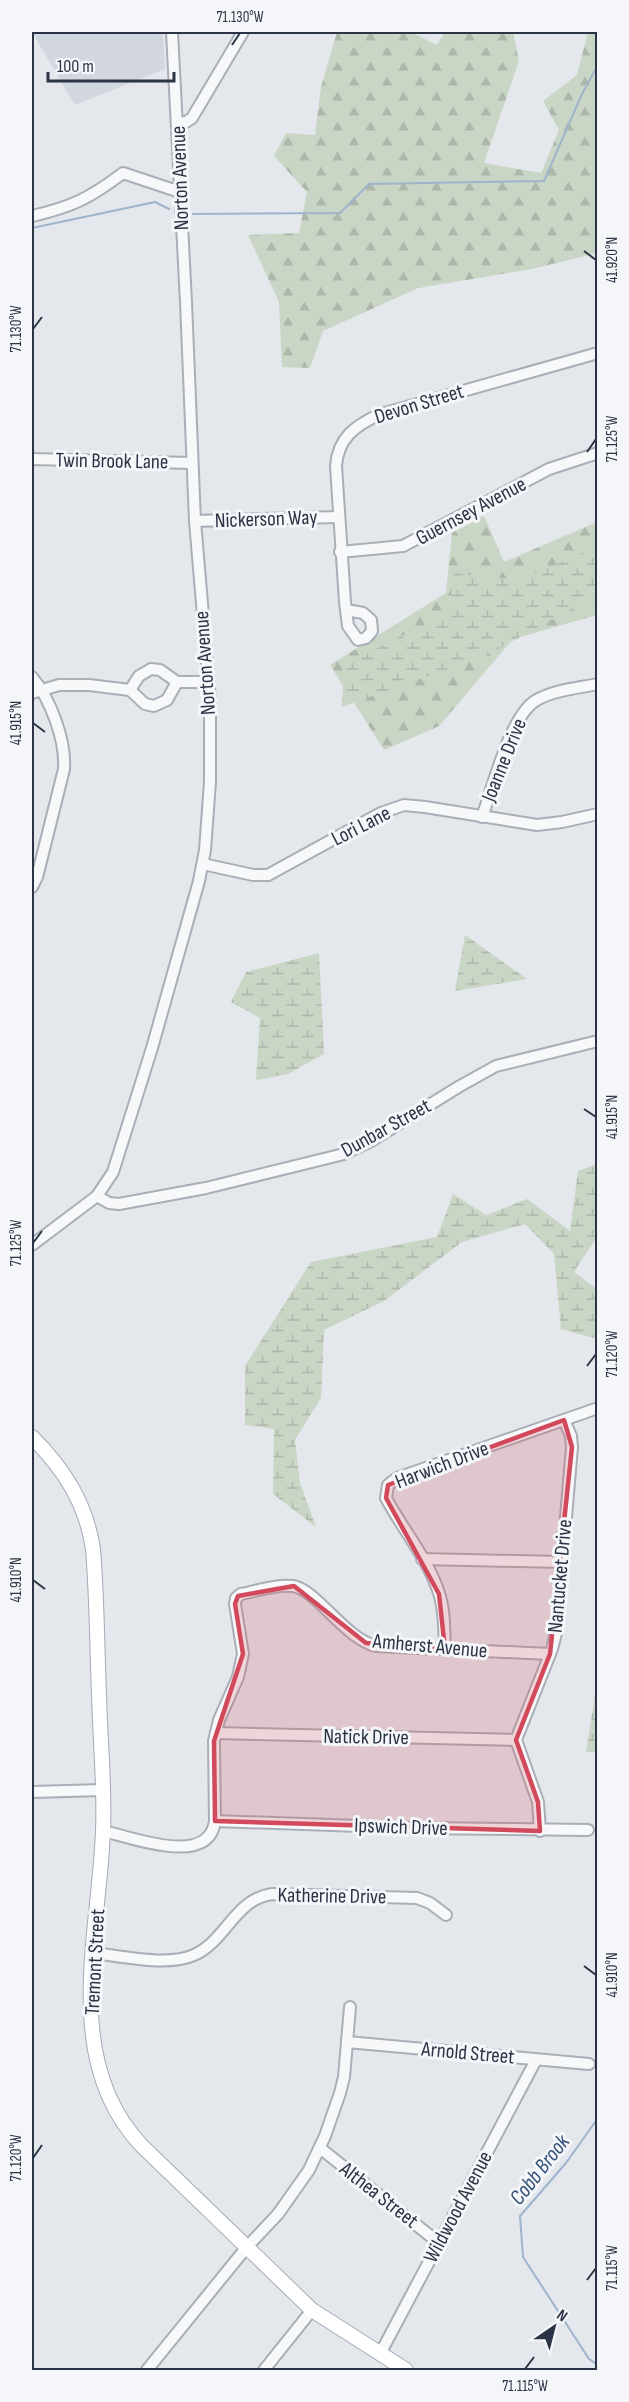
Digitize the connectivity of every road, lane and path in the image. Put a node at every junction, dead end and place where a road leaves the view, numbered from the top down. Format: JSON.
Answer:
{"nodes":[{"id":1,"x":172,"y":32,"type":"edge"},
{"id":2,"x":243,"y":32,"type":"edge"},
{"id":3,"x":177,"y":123,"type":"junction"},
{"id":4,"x":180,"y":192,"type":"junction"},
{"id":5,"x":32,"y":216,"type":"edge"},
{"id":6,"x":597,"y":353,"type":"edge"},
{"id":7,"x":597,"y":453,"type":"edge"},
{"id":8,"x":32,"y":459,"type":"edge"},
{"id":9,"x":192,"y":463,"type":"junction"},
{"id":10,"x":338,"y":517,"type":"junction"},
{"id":11,"x":195,"y":521,"type":"junction"},
{"id":12,"x":340,"y":552,"type":"junction"},
{"id":13,"x":346,"y":610,"type":"dead end"},
{"id":14,"x":32,"y":677,"type":"edge"},
{"id":15,"x":177,"y":682,"type":"junction"},
{"id":16,"x":208,"y":682,"type":"junction"},
{"id":17,"x":597,"y":684,"type":"edge"},
{"id":18,"x":130,"y":690,"type":"junction"},
{"id":19,"x":37,"y":691,"type":"edge"},
{"id":20,"x":597,"y":814,"type":"edge"},
{"id":21,"x":482,"y":817,"type":"junction"},
{"id":22,"x":204,"y":864,"type":"junction"},
{"id":23,"x":33,"y":886,"type":"edge"},
{"id":24,"x":597,"y":1041,"type":"edge"},
{"id":25,"x":97,"y":1196,"type":"junction"},
{"id":26,"x":32,"y":1245,"type":"edge"},
{"id":27,"x":597,"y":1408,"type":"edge"},
{"id":28,"x":564,"y":1420,"type":"junction"},
{"id":29,"x":32,"y":1437,"type":"edge"},
{"id":30,"x":422,"y":1559,"type":"junction"},
{"id":31,"x":562,"y":1562,"type":"junction"},
{"id":32,"x":445,"y":1650,"type":"junction"},
{"id":33,"x":550,"y":1654,"type":"junction"},
{"id":34,"x":216,"y":1733,"type":"junction"},
{"id":35,"x":516,"y":1740,"type":"junction"},
{"id":36,"x":102,"y":1790,"type":"junction"},
{"id":37,"x":32,"y":1792,"type":"edge"},
{"id":38,"x":214,"y":1821,"type":"junction"},
{"id":39,"x":588,"y":1830,"type":"dead end"},
{"id":40,"x":103,"y":1831,"type":"junction"},
{"id":41,"x":540,"y":1831,"type":"junction"},
{"id":42,"x":446,"y":1915,"type":"dead end"},
{"id":43,"x":93,"y":1953,"type":"junction"},
{"id":44,"x":350,"y":2007,"type":"dead end"},
{"id":45,"x":347,"y":2042,"type":"junction"},
{"id":46,"x":536,"y":2060,"type":"junction"},
{"id":47,"x":589,"y":2064,"type":"dead end"},
{"id":48,"x":320,"y":2148,"type":"junction"},
{"id":49,"x":439,"y":2243,"type":"junction"},
{"id":50,"x":246,"y":2248,"type":"junction"},
{"id":51,"x":312,"y":2310,"type":"junction"},
{"id":52,"x":386,"y":2362,"type":"edge"},
{"id":53,"x":147,"y":2370,"type":"edge"},
{"id":54,"x":264,"y":2370,"type":"edge"},
{"id":55,"x":406,"y":2370,"type":"edge"}],
"edges":[{"from":1,"to":3,"type":"street","name":"Norton Avenue"},
{"from":2,"to":3,"type":"street"},
{"from":3,"to":4,"type":"street","name":"Norton Avenue"},
{"from":4,"to":5,"type":"street"},
{"from":4,"to":9,"type":"street","name":"Norton Avenue"},
{"from":6,"to":10,"type":"street","name":"Devon Street"},
{"from":7,"to":12,"type":"street","name":"Guernsey Avenue"},
{"from":8,"to":9,"type":"street","name":"Twin Brook Lane"},
{"from":9,"to":11,"type":"street","name":"Norton Avenue"},
{"from":10,"to":11,"type":"street","name":"Nickerson Way"},
{"from":10,"to":12,"type":"street","name":"Devon Street"},
{"from":11,"to":16,"type":"street","name":"Norton Avenue"},
{"from":12,"to":13,"type":"street","name":"Devon Street"},
{"from":14,"to":19,"type":"street"},
{"from":15,"to":16,"type":"street"},
{"from":15,"to":18,"type":"street"},
{"from":15,"to":18,"type":"street"},
{"from":16,"to":22,"type":"street","name":"Norton Avenue"},
{"from":17,"to":21,"type":"street","name":"Joanne Drive"},
{"from":18,"to":19,"type":"street"},
{"from":19,"to":23,"type":"street"},
{"from":20,"to":21,"type":"street","name":"Lori Lane"},
{"from":21,"to":22,"type":"street","name":"Lori Lane"},
{"from":22,"to":25,"type":"street","name":"Norton Avenue"},
{"from":24,"to":25,"type":"street","name":"Dunbar Street"},
{"from":25,"to":26,"type":"street","name":"Norton Avenue"},
{"from":27,"to":28,"type":"street","name":"Harwich Drive"},
{"from":28,"to":30,"type":"street","name":"Harwich Drive"},
{"from":28,"to":31,"type":"street","name":"Nantucket Drive"},
{"from":29,"to":36,"type":"main road","name":"Tremont Street"},
{"from":30,"to":31,"type":"street"},
{"from":30,"to":32,"type":"street","name":"Harwich Drive"},
{"from":31,"to":33,"type":"street","name":"Nantucket Drive"},
{"from":32,"to":33,"type":"street","name":"Amherst Avenue"},
{"from":32,"to":34,"type":"street","name":"Amherst Avenue"},
{"from":33,"to":35,"type":"street","name":"Nantucket Drive"},
{"from":34,"to":35,"type":"street","name":"Natick Drive"},
{"from":34,"to":38,"type":"street","name":"Amherst Avenue"},
{"from":35,"to":41,"type":"street"},
{"from":36,"to":37,"type":"street"},
{"from":36,"to":40,"type":"main road","name":"Tremont Street"},
{"from":38,"to":40,"type":"street"},
{"from":38,"to":41,"type":"street","name":"Ipswich Drive"},
{"from":39,"to":41,"type":"street","name":"Ipswich Drive"},
{"from":40,"to":43,"type":"main road","name":"Tremont Street"},
{"from":42,"to":43,"type":"street","name":"Katherine Drive"},
{"from":43,"to":50,"type":"main road","name":"Tremont Street"},
{"from":44,"to":45,"type":"street"},
{"from":45,"to":46,"type":"street","name":"Arnold Street"},
{"from":45,"to":48,"type":"street"},
{"from":46,"to":47,"type":"street","name":"Arnold Street"},
{"from":46,"to":49,"type":"street","name":"Wildwood Avenue"},
{"from":48,"to":49,"type":"street","name":"Althea Street"},
{"from":48,"to":50,"type":"street"},
{"from":49,"to":52,"type":"street","name":"Wildwood Avenue"},
{"from":50,"to":51,"type":"main road","name":"Tremont Street"},
{"from":50,"to":53,"type":"street"},
{"from":51,"to":52,"type":"main road","name":"Tremont Street"},
{"from":51,"to":54,"type":"street"},
{"from":52,"to":55,"type":"main road","name":"Tremont Street"}]}
